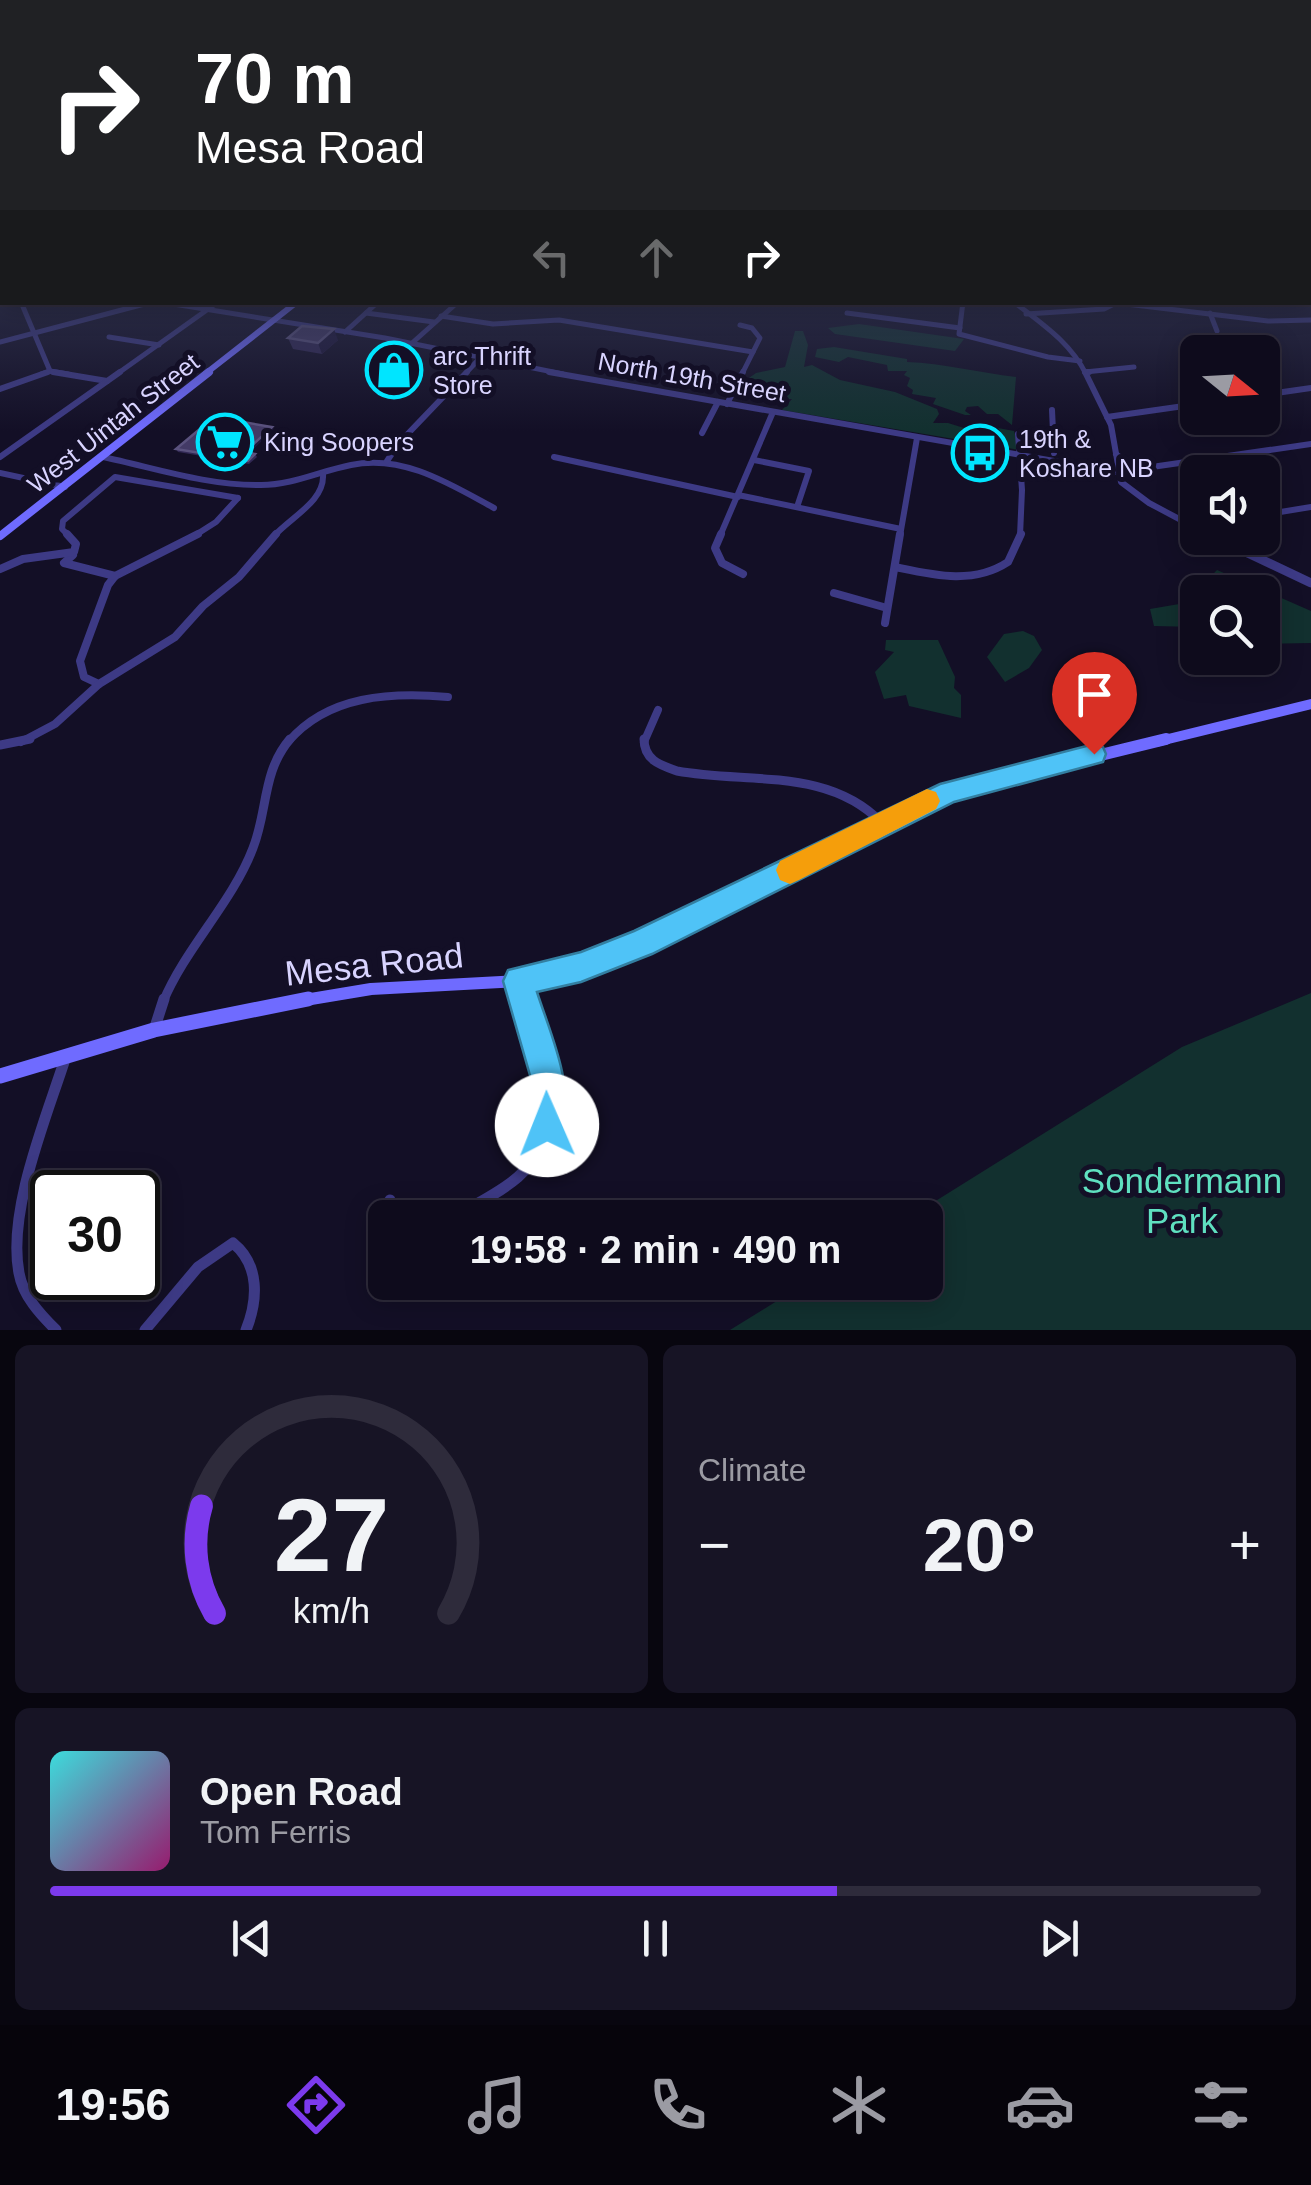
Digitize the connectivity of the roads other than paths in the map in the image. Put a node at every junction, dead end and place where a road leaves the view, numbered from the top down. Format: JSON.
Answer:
{"nodes":[{"id":1,"x":23,"y":307,"type":"edge"},
{"id":2,"x":133,"y":307,"type":"edge"},
{"id":3,"x":184,"y":307,"type":"edge"},
{"id":4,"x":212,"y":307,"type":"edge"},
{"id":5,"x":291,"y":307,"type":"edge"},
{"id":6,"x":372,"y":307,"type":"edge"},
{"id":7,"x":452,"y":307,"type":"edge"},
{"id":8,"x":962,"y":307,"type":"edge"},
{"id":9,"x":1019,"y":307,"type":"edge"},
{"id":10,"x":1060,"y":307,"type":"edge"},
{"id":11,"x":1112,"y":307,"type":"edge"},
{"id":12,"x":1160,"y":307,"type":"edge"},
{"id":13,"x":206,"y":312,"type":"junction"},
{"id":14,"x":1060,"y":312,"type":"junction"},
{"id":15,"x":1210,"y":312,"type":"junction"},
{"id":16,"x":366,"y":313,"type":"junction"},
{"id":17,"x":847,"y":314,"type":"dead end"},
{"id":18,"x":1026,"y":314,"type":"junction"},
{"id":19,"x":441,"y":316,"type":"junction"},
{"id":20,"x":1311,"y":320,"type":"edge"},
{"id":21,"x":273,"y":322,"type":"junction"},
{"id":22,"x":434,"y":322,"type":"junction"},
{"id":23,"x":740,"y":325,"type":"dead end"},
{"id":24,"x":960,"y":328,"type":"junction"},
{"id":25,"x":345,"y":332,"type":"junction"},
{"id":26,"x":1217,"y":332,"type":"dead end"},
{"id":27,"x":33,"y":334,"type":"junction"},
{"id":28,"x":109,"y":338,"type":"dead end"},
{"id":29,"x":0,"y":342,"type":"edge"},
{"id":30,"x":411,"y":344,"type":"junction"},
{"id":31,"x":159,"y":345,"type":"junction"},
{"id":32,"x":754,"y":352,"type":"junction"},
{"id":33,"x":479,"y":359,"type":"junction"},
{"id":34,"x":1080,"y":361,"type":"junction"},
{"id":35,"x":1134,"y":367,"type":"dead end"},
{"id":36,"x":50,"y":371,"type":"junction"},
{"id":37,"x":1085,"y":372,"type":"junction"},
{"id":38,"x":107,"y":381,"type":"junction"},
{"id":39,"x":1311,"y":388,"type":"edge"},
{"id":40,"x":0,"y":389,"type":"edge"},
{"id":41,"x":1280,"y":392,"type":"edge"},
{"id":42,"x":722,"y":403,"type":"junction"},
{"id":43,"x":1180,"y":407,"type":"edge"},
{"id":44,"x":1052,"y":410,"type":"dead end"},
{"id":45,"x":773,"y":412,"type":"junction"},
{"id":46,"x":1107,"y":417,"type":"junction"},
{"id":47,"x":702,"y":433,"type":"dead end"},
{"id":48,"x":917,"y":438,"type":"junction"},
{"id":49,"x":1053,"y":440,"type":"junction"},
{"id":50,"x":1311,"y":444,"type":"edge"},
{"id":51,"x":1054,"y":453,"type":"dead end"},
{"id":52,"x":1116,"y":454,"type":"junction"},
{"id":53,"x":1021,"y":456,"type":"junction"},
{"id":54,"x":103,"y":457,"type":"junction"},
{"id":55,"x":554,"y":457,"type":"dead end"},
{"id":56,"x":0,"y":458,"type":"edge"},
{"id":57,"x":754,"y":460,"type":"junction"},
{"id":58,"x":387,"y":461,"type":"junction"},
{"id":59,"x":1146,"y":470,"type":"junction"},
{"id":60,"x":1117,"y":472,"type":"junction"},
{"id":61,"x":0,"y":473,"type":"edge"},
{"id":62,"x":323,"y":474,"type":"junction"},
{"id":63,"x":46,"y":483,"type":"junction"},
{"id":64,"x":251,"y":486,"type":"junction"},
{"id":65,"x":65,"y":487,"type":"junction"},
{"id":66,"x":738,"y":496,"type":"junction"},
{"id":67,"x":238,"y":498,"type":"junction"},
{"id":68,"x":1311,"y":506,"type":"edge"},
{"id":69,"x":39,"y":507,"type":"junction"},
{"id":70,"x":797,"y":507,"type":"junction"},
{"id":71,"x":494,"y":508,"type":"dead end"},
{"id":72,"x":1280,"y":512,"type":"edge"},
{"id":73,"x":1180,"y":519,"type":"edge"},
{"id":74,"x":902,"y":529,"type":"junction"},
{"id":75,"x":0,"y":536,"type":"edge"},
{"id":76,"x":74,"y":552,"type":"junction"},
{"id":77,"x":1252,"y":555,"type":"edge"},
{"id":78,"x":895,"y":567,"type":"junction"},
{"id":79,"x":0,"y":570,"type":"edge"},
{"id":80,"x":743,"y":574,"type":"dead end"},
{"id":81,"x":115,"y":576,"type":"junction"},
{"id":82,"x":1311,"y":583,"type":"edge"},
{"id":83,"x":834,"y":593,"type":"dead end"},
{"id":84,"x":887,"y":608,"type":"junction"},
{"id":85,"x":884,"y":622,"type":"dead end"},
{"id":86,"x":99,"y":684,"type":"junction"},
{"id":87,"x":448,"y":696,"type":"dead end"},
{"id":88,"x":1311,"y":704,"type":"edge"},
{"id":89,"x":658,"y":710,"type":"dead end"},
{"id":90,"x":0,"y":746,"type":"edge"},
{"id":91,"x":882,"y":823,"type":"junction"},
{"id":92,"x":518,"y":981,"type":"junction"},
{"id":93,"x":154,"y":1030,"type":"junction"},
{"id":94,"x":66,"y":1056,"type":"junction"},
{"id":95,"x":0,"y":1076,"type":"edge"},
{"id":96,"x":479,"y":1200,"type":"edge"},
{"id":97,"x":56,"y":1330,"type":"edge"},
{"id":98,"x":145,"y":1330,"type":"edge"},
{"id":99,"x":246,"y":1330,"type":"edge"}],
"edges":[{"from":1,"to":27,"type":"street"},
{"from":2,"to":27,"type":"street"},
{"from":3,"to":13,"type":"street","name":"North 19th Street"},
{"from":4,"to":13,"type":"street"},
{"from":5,"to":21,"type":"main road","name":"West Uintah Street"},
{"from":6,"to":16,"type":"street"},
{"from":7,"to":19,"type":"street"},
{"from":8,"to":24,"type":"street"},
{"from":9,"to":18,"type":"street"},
{"from":10,"to":14,"type":"street"},
{"from":11,"to":14,"type":"street"},
{"from":12,"to":15,"type":"street"},
{"from":13,"to":21,"type":"street","name":"North 19th Street"},
{"from":13,"to":31,"type":"street"},
{"from":14,"to":18,"type":"street"},
{"from":15,"to":20,"type":"street"},
{"from":15,"to":26,"type":"street"},
{"from":16,"to":22,"type":"street"},
{"from":16,"to":25,"type":"street"},
{"from":17,"to":24,"type":"street"},
{"from":18,"to":34,"type":"street"},
{"from":19,"to":22,"type":"street"},
{"from":19,"to":32,"type":"street"},
{"from":21,"to":25,"type":"street","name":"North 19th Street"},
{"from":21,"to":54,"type":"main road","name":"West Uintah Street"},
{"from":22,"to":30,"type":"street"},
{"from":23,"to":32,"type":"street"},
{"from":24,"to":34,"type":"street"},
{"from":25,"to":30,"type":"street","name":"North 19th Street"},
{"from":27,"to":29,"type":"street"},
{"from":27,"to":36,"type":"street"},
{"from":28,"to":31,"type":"street"},
{"from":30,"to":33,"type":"street","name":"North 19th Street"},
{"from":31,"to":38,"type":"street"},
{"from":32,"to":42,"type":"street"},
{"from":33,"to":42,"type":"street","name":"North 19th Street"},
{"from":33,"to":58,"type":"street"},
{"from":34,"to":37,"type":"street"},
{"from":35,"to":37,"type":"street"},
{"from":36,"to":38,"type":"street"},
{"from":36,"to":40,"type":"street"},
{"from":37,"to":46,"type":"street"},
{"from":38,"to":56,"type":"street"},
{"from":39,"to":41,"type":"street"},
{"from":42,"to":45,"type":"street","name":"North 19th Street"},
{"from":42,"to":47,"type":"street"},
{"from":43,"to":46,"type":"street"},
{"from":44,"to":49,"type":"street"},
{"from":45,"to":48,"type":"street","name":"North 19th Street"},
{"from":45,"to":57,"type":"street"},
{"from":46,"to":52,"type":"street"},
{"from":48,"to":53,"type":"street","name":"North 19th Street"},
{"from":48,"to":74,"type":"street"},
{"from":49,"to":51,"type":"street"},
{"from":49,"to":53,"type":"street"},
{"from":50,"to":59,"type":"street"},
{"from":52,"to":59,"type":"street"},
{"from":52,"to":60,"type":"street"},
{"from":53,"to":60,"type":"street","name":"North 19th Street"},
{"from":53,"to":78,"type":"street"},
{"from":54,"to":64,"type":"street"},
{"from":54,"to":65,"type":"main road","name":"West Uintah Street"},
{"from":55,"to":66,"type":"street"},
{"from":57,"to":66,"type":"street"},
{"from":57,"to":70,"type":"street"},
{"from":58,"to":62,"type":"street"},
{"from":58,"to":71,"type":"street"},
{"from":59,"to":60,"type":"street"},
{"from":60,"to":73,"type":"street"},
{"from":61,"to":63,"type":"street"},
{"from":62,"to":64,"type":"street"},
{"from":62,"to":86,"type":"street"},
{"from":63,"to":65,"type":"street"},
{"from":63,"to":69,"type":"street"},
{"from":64,"to":67,"type":"street"},
{"from":65,"to":69,"type":"main road","name":"West Uintah Street"},
{"from":66,"to":70,"type":"street"},
{"from":66,"to":80,"type":"street"},
{"from":67,"to":76,"type":"street"},
{"from":67,"to":81,"type":"street"},
{"from":68,"to":72,"type":"street"},
{"from":69,"to":75,"type":"main road","name":"West Uintah Street"},
{"from":70,"to":74,"type":"street"},
{"from":74,"to":78,"type":"street"},
{"from":76,"to":79,"type":"street"},
{"from":76,"to":81,"type":"street"},
{"from":77,"to":82,"type":"street"},
{"from":78,"to":84,"type":"street"},
{"from":81,"to":86,"type":"street"},
{"from":83,"to":84,"type":"street"},
{"from":84,"to":85,"type":"street"},
{"from":86,"to":90,"type":"street"},
{"from":87,"to":93,"type":"street"},
{"from":88,"to":91,"type":"main road","name":"Mesa Road"},
{"from":89,"to":91,"type":"street"},
{"from":91,"to":92,"type":"main road","name":"Mesa Road"},
{"from":92,"to":93,"type":"main road","name":"Mesa Road"},
{"from":92,"to":96,"type":"street"},
{"from":93,"to":94,"type":"main road","name":"Mesa Road"},
{"from":94,"to":95,"type":"main road","name":"Mesa Road"},
{"from":94,"to":97,"type":"street"},
{"from":98,"to":99,"type":"street"}]}
